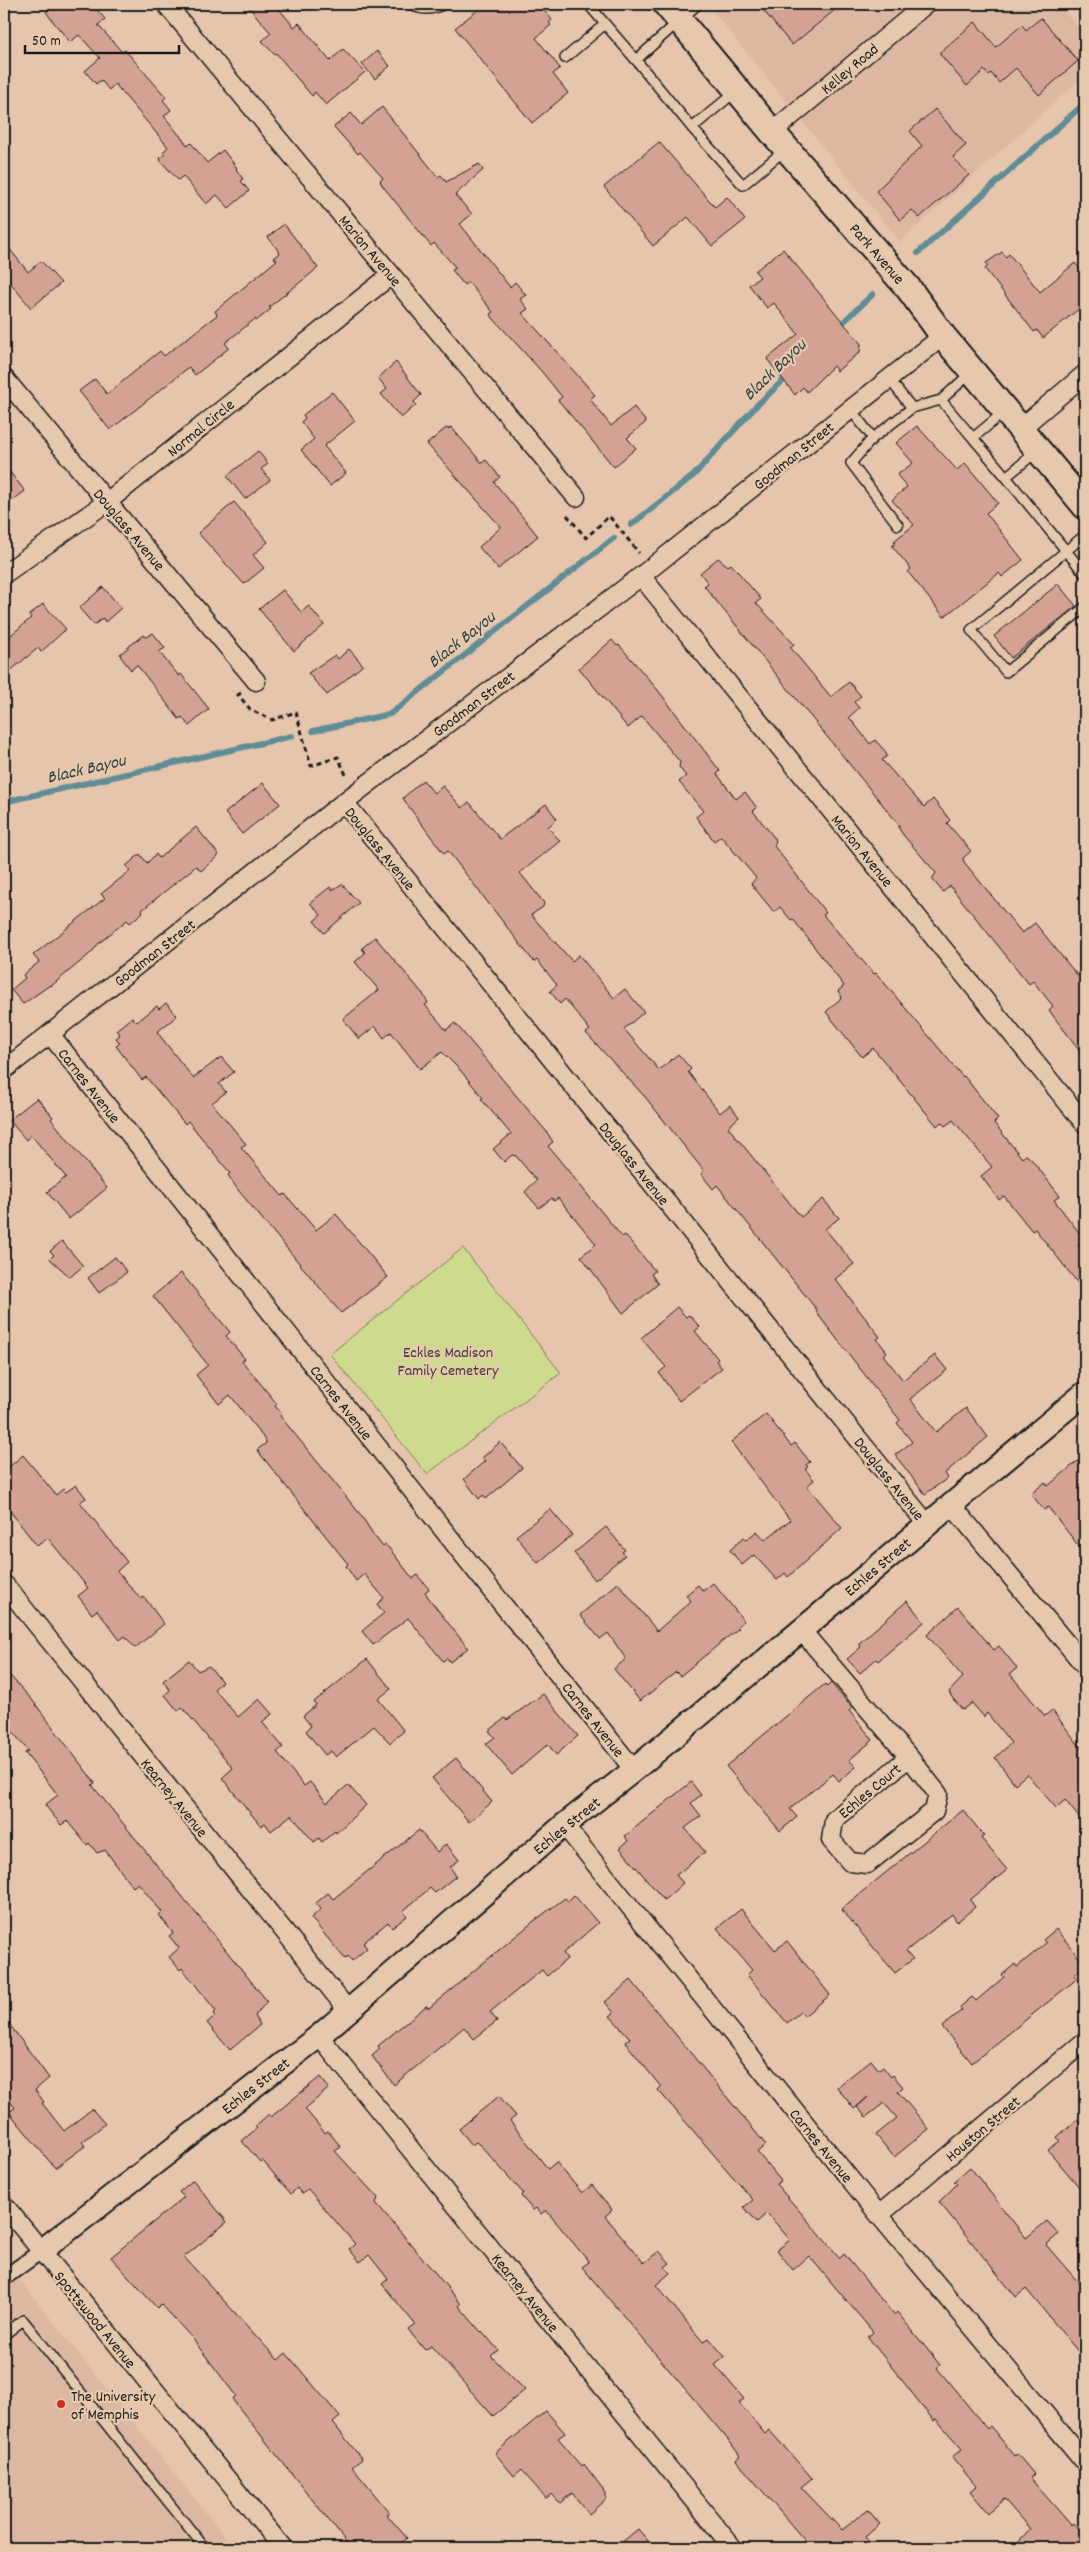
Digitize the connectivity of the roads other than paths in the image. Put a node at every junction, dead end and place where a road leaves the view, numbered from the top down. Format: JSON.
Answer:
{"nodes":[{"id":1,"x":166,"y":4,"type":"edge"},
{"id":2,"x":410,"y":4,"type":"edge"},
{"id":3,"x":444,"y":4,"type":"edge"},
{"id":4,"x":588,"y":4,"type":"edge"},
{"id":5,"x":926,"y":4,"type":"edge"},
{"id":6,"x":681,"y":9,"type":"edge"},
{"id":7,"x":605,"y":24,"type":"junction"},
{"id":8,"x":565,"y":58,"type":"dead end"},
{"id":9,"x":636,"y":60,"type":"junction"},
{"id":10,"x":738,"y":90,"type":"junction"},
{"id":11,"x":692,"y":128,"type":"junction"},
{"id":12,"x":779,"y":140,"type":"junction"},
{"id":13,"x":391,"y":274,"type":"junction"},
{"id":14,"x":943,"y":336,"type":"junction"},
{"id":15,"x":972,"y":372,"type":"junction"},
{"id":16,"x":1085,"y":374,"type":"edge"},
{"id":17,"x":4,"y":378,"type":"edge"},
{"id":18,"x":889,"y":379,"type":"junction"},
{"id":19,"x":941,"y":400,"type":"junction"},
{"id":20,"x":912,"y":408,"type":"junction"},
{"id":21,"x":851,"y":410,"type":"junction"},
{"id":22,"x":1013,"y":419,"type":"junction"},
{"id":23,"x":873,"y":438,"type":"junction"},
{"id":24,"x":973,"y":438,"type":"junction"},
{"id":25,"x":1039,"y":450,"type":"junction"},
{"id":26,"x":1006,"y":476,"type":"junction"},
{"id":27,"x":576,"y":497,"type":"road end"},
{"id":28,"x":107,"y":502,"type":"junction"},
{"id":29,"x":1085,"y":506,"type":"edge"},
{"id":30,"x":898,"y":525,"type":"dead end"},
{"id":31,"x":1085,"y":535,"type":"edge"},
{"id":32,"x":1066,"y":551,"type":"junction"},
{"id":33,"x":4,"y":574,"type":"edge"},
{"id":34,"x":1085,"y":574,"type":"edge"},
{"id":35,"x":641,"y":576,"type":"junction"},
{"id":36,"x":1085,"y":607,"type":"edge"},
{"id":37,"x":256,"y":681,"type":"road end"},
{"id":38,"x":349,"y":798,"type":"junction"},
{"id":39,"x":50,"y":1034,"type":"junction"},
{"id":40,"x":4,"y":1070,"type":"edge"},
{"id":41,"x":1085,"y":1124,"type":"edge"},
{"id":42,"x":1085,"y":1392,"type":"edge"},
{"id":43,"x":951,"y":1504,"type":"junction"},
{"id":44,"x":927,"y":1524,"type":"junction"},
{"id":45,"x":4,"y":1584,"type":"edge"},
{"id":46,"x":801,"y":1630,"type":"junction"},
{"id":47,"x":1085,"y":1666,"type":"edge"},
{"id":48,"x":909,"y":1757,"type":"junction"},
{"id":49,"x":634,"y":1770,"type":"junction"},
{"id":50,"x":564,"y":1825,"type":"junction"},
{"id":51,"x":347,"y":2009,"type":"junction"},
{"id":52,"x":319,"y":2036,"type":"junction"},
{"id":53,"x":1085,"y":2041,"type":"edge"},
{"id":54,"x":4,"y":2205,"type":"edge"},
{"id":55,"x":879,"y":2215,"type":"junction"},
{"id":56,"x":41,"y":2251,"type":"junction"},
{"id":57,"x":4,"y":2278,"type":"edge"},
{"id":58,"x":4,"y":2335,"type":"edge"},
{"id":59,"x":1085,"y":2462,"type":"edge"},
{"id":60,"x":205,"y":2548,"type":"edge"},
{"id":61,"x":283,"y":2548,"type":"edge"},
{"id":62,"x":733,"y":2548,"type":"edge"}],
"edges":[{"from":1,"to":13,"type":"street","name":"Marion Avenue"},
{"from":2,"to":3,"type":"lane"},
{"from":4,"to":7,"type":"lane"},
{"from":5,"to":12,"type":"street","name":"Kelley Road"},
{"from":6,"to":9,"type":"lane"},
{"from":6,"to":10,"type":"main road","name":"Park Avenue"},
{"from":7,"to":8,"type":"lane"},
{"from":7,"to":9,"type":"lane"},
{"from":9,"to":11,"type":"lane"},
{"from":10,"to":11,"type":"lane"},
{"from":10,"to":12,"type":"main road","name":"Park Avenue"},
{"from":11,"to":12,"type":"lane"},
{"from":12,"to":14,"type":"main road","name":"Park Avenue"},
{"from":13,"to":27,"type":"street","name":"Marion Avenue"},
{"from":13,"to":28,"type":"street","name":"Normal Circle"},
{"from":14,"to":15,"type":"main road","name":"Park Avenue"},
{"from":14,"to":18,"type":"street","name":"Goodman Street"},
{"from":15,"to":19,"type":"lane"},
{"from":15,"to":22,"type":"main road","name":"Park Avenue"},
{"from":16,"to":22,"type":"street"},
{"from":17,"to":28,"type":"street","name":"Douglass Avenue"},
{"from":18,"to":20,"type":"lane"},
{"from":18,"to":21,"type":"street","name":"Goodman Street"},
{"from":19,"to":20,"type":"lane"},
{"from":19,"to":24,"type":"lane"},
{"from":20,"to":23,"type":"lane"},
{"from":21,"to":23,"type":"lane"},
{"from":21,"to":35,"type":"street","name":"Goodman Street"},
{"from":22,"to":24,"type":"lane"},
{"from":22,"to":25,"type":"main road","name":"Park Avenue"},
{"from":23,"to":30,"type":"lane"},
{"from":24,"to":26,"type":"lane"},
{"from":25,"to":26,"type":"lane"},
{"from":25,"to":29,"type":"main road","name":"Park Avenue"},
{"from":26,"to":32,"type":"lane"},
{"from":28,"to":33,"type":"street","name":"Normal Circle"},
{"from":28,"to":37,"type":"street","name":"Douglass Avenue"},
{"from":31,"to":32,"type":"lane"},
{"from":32,"to":34,"type":"lane"},
{"from":32,"to":36,"type":"lane"},
{"from":35,"to":38,"type":"street","name":"Goodman Street"},
{"from":35,"to":41,"type":"street","name":"Marion Avenue"},
{"from":38,"to":39,"type":"street","name":"Goodman Street"},
{"from":38,"to":44,"type":"street","name":"Douglass Avenue"},
{"from":39,"to":40,"type":"street","name":"Goodman Street"},
{"from":39,"to":49,"type":"street","name":"Carnes Avenue"},
{"from":42,"to":43,"type":"street","name":"Echles Street"},
{"from":43,"to":44,"type":"street","name":"Echles Street"},
{"from":43,"to":47,"type":"street","name":"Douglass Avenue"},
{"from":44,"to":46,"type":"street","name":"Echles Street"},
{"from":45,"to":51,"type":"street","name":"Kearney Avenue"},
{"from":46,"to":48,"type":"street","name":"Echles Court"},
{"from":46,"to":49,"type":"street","name":"Echles Street"},
{"from":48,"to":48,"type":"street","name":"Echles Court"},
{"from":49,"to":50,"type":"street","name":"Echles Street"},
{"from":50,"to":51,"type":"street","name":"Echles Street"},
{"from":50,"to":55,"type":"street","name":"Carnes Avenue"},
{"from":51,"to":52,"type":"street","name":"Echles Street"},
{"from":52,"to":56,"type":"street","name":"Echles Street"},
{"from":52,"to":62,"type":"street","name":"Kearney Avenue"},
{"from":53,"to":55,"type":"street","name":"Houston Street"},
{"from":54,"to":56,"type":"street","name":"Spottswood Avenue"},
{"from":55,"to":59,"type":"street","name":"Carnes Avenue"},
{"from":56,"to":57,"type":"street"},
{"from":56,"to":61,"type":"street","name":"Spottswood Avenue"},
{"from":58,"to":60,"type":"lane"}]}
